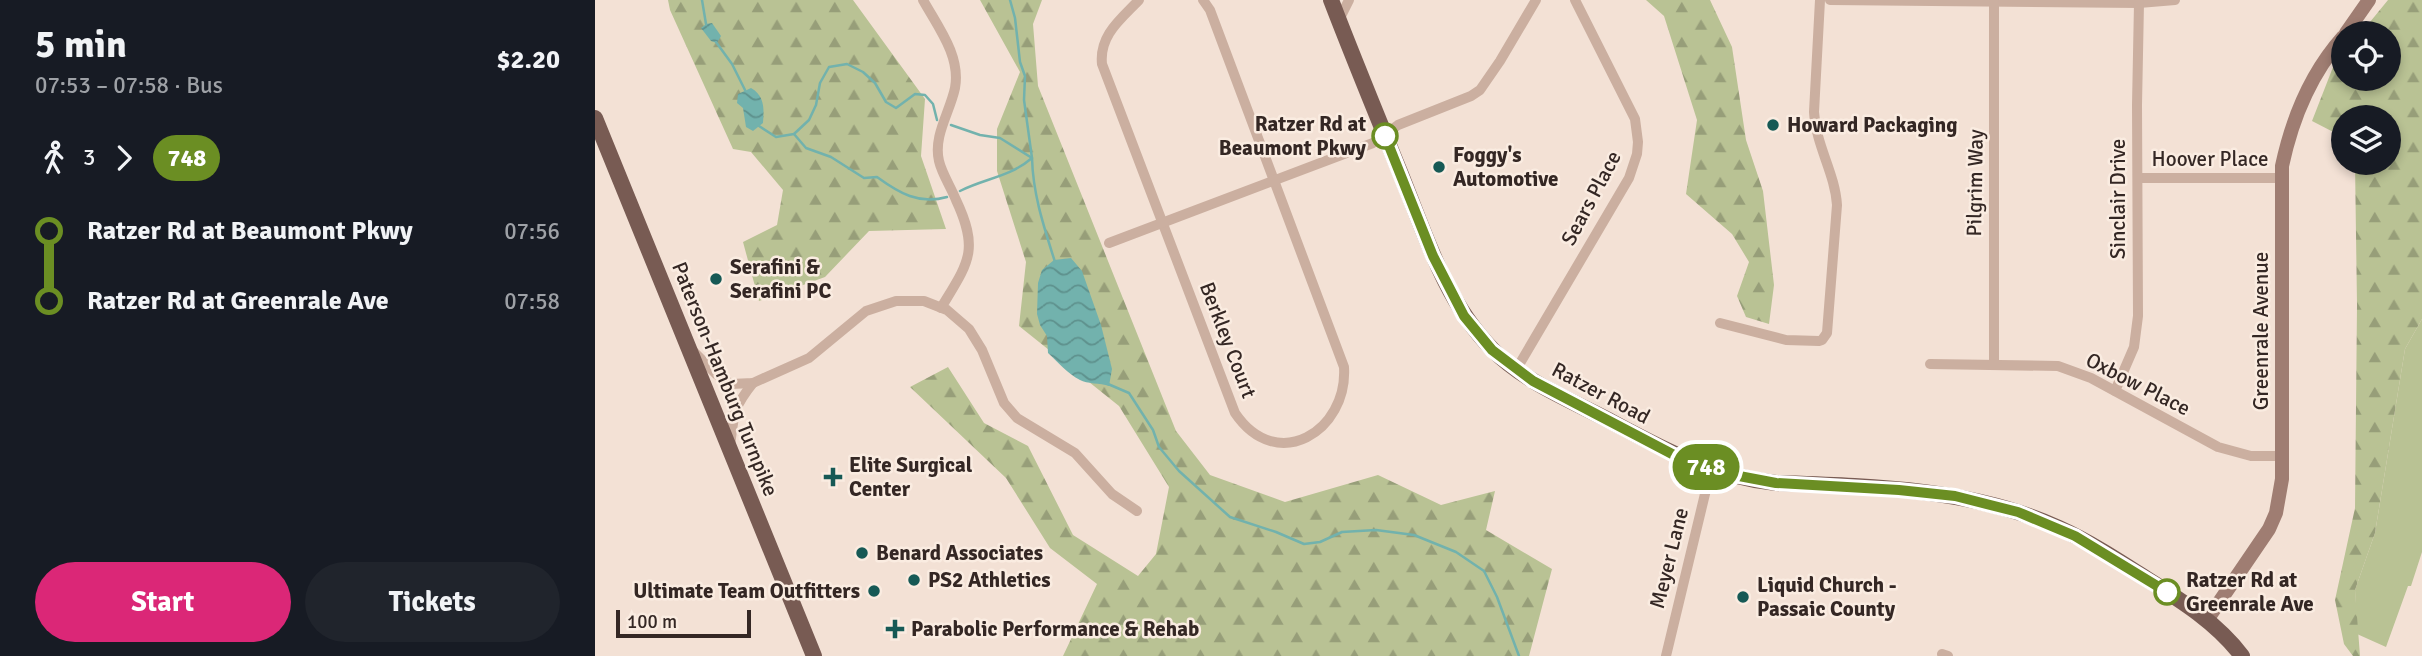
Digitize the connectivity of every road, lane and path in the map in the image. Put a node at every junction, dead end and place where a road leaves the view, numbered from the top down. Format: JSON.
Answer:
{"nodes":[{"id":1,"x":923,"y":0,"type":"edge"},
{"id":2,"x":1139,"y":0,"type":"edge"},
{"id":3,"x":1203,"y":0,"type":"edge"},
{"id":4,"x":1331,"y":0,"type":"edge"},
{"id":5,"x":1349,"y":0,"type":"edge"},
{"id":6,"x":1536,"y":0,"type":"edge"},
{"id":7,"x":1575,"y":0,"type":"edge"},
{"id":8,"x":1820,"y":0,"type":"edge"},
{"id":9,"x":1830,"y":0,"type":"edge"},
{"id":10,"x":2175,"y":0,"type":"edge"},
{"id":11,"x":2369,"y":0,"type":"edge"},
{"id":12,"x":1873,"y":1,"type":"edge"},
{"id":13,"x":2046,"y":1,"type":"edge"},
{"id":14,"x":1994,"y":2,"type":"junction"},
{"id":15,"x":2139,"y":3,"type":"junction"},
{"id":16,"x":1339,"y":20,"type":"junction"},
{"id":17,"x":2355,"y":21,"type":"edge"},
{"id":18,"x":2331,"y":50,"type":"edge"},
{"id":19,"x":595,"y":118,"type":"edge"},
{"id":20,"x":1385,"y":136,"type":"junction"},
{"id":21,"x":2138,"y":178,"type":"junction"},
{"id":22,"x":2282,"y":178,"type":"junction"},
{"id":23,"x":1274,"y":180,"type":"junction"},
{"id":24,"x":1163,"y":223,"type":"junction"},
{"id":25,"x":1109,"y":243,"type":"dead end"},
{"id":26,"x":941,"y":308,"type":"junction"},
{"id":27,"x":1720,"y":323,"type":"dead end"},
{"id":28,"x":689,"y":347,"type":"junction"},
{"id":29,"x":1930,"y":364,"type":"dead end"},
{"id":30,"x":1994,"y":364,"type":"junction"},
{"id":31,"x":1516,"y":370,"type":"junction"},
{"id":32,"x":754,"y":383,"type":"junction"},
{"id":33,"x":2115,"y":391,"type":"junction"},
{"id":34,"x":730,"y":447,"type":"junction"},
{"id":35,"x":2282,"y":456,"type":"junction"},
{"id":36,"x":1711,"y":469,"type":"junction"},
{"id":37,"x":1137,"y":511,"type":"dead end"},
{"id":38,"x":2207,"y":620,"type":"junction"},
{"id":39,"x":814,"y":656,"type":"edge"},
{"id":40,"x":1666,"y":656,"type":"edge"},
{"id":41,"x":2242,"y":656,"type":"edge"}],
"edges":[{"from":1,"to":26,"type":"street"},
{"from":2,"to":24,"type":"street","name":"Berkley Court"},
{"from":3,"to":23,"type":"street","name":"Berkley Court"},
{"from":4,"to":16,"type":"main road","name":"Ratzer Road"},
{"from":5,"to":16,"type":"street"},
{"from":6,"to":20,"type":"street"},
{"from":7,"to":31,"type":"street","name":"Sears Place"},
{"from":8,"to":27,"type":"street"},
{"from":9,"to":12,"type":"street"},
{"from":10,"to":15,"type":"street"},
{"from":11,"to":17,"type":"street","name":"Greenrale Avenue"},
{"from":12,"to":14,"type":"street"},
{"from":13,"to":14,"type":"street"},
{"from":13,"to":15,"type":"street"},
{"from":14,"to":30,"type":"street","name":"Pilgrim Way"},
{"from":15,"to":21,"type":"street","name":"Sinclair Drive"},
{"from":16,"to":20,"type":"main road","name":"Ratzer Road"},
{"from":18,"to":22,"type":"street","name":"Greenrale Avenue"},
{"from":19,"to":28,"type":"main road","name":"Paterson-Hamburg Turnpike"},
{"from":20,"to":23,"type":"street"},
{"from":20,"to":31,"type":"main road","name":"Ratzer Road"},
{"from":21,"to":22,"type":"street","name":"Hoover Place"},
{"from":21,"to":33,"type":"street","name":"Sinclair Drive"},
{"from":22,"to":35,"type":"street","name":"Greenrale Avenue"},
{"from":23,"to":24,"type":"street"},
{"from":23,"to":24,"type":"street","name":"Berkley Court"},
{"from":24,"to":25,"type":"street"},
{"from":26,"to":32,"type":"street"},
{"from":26,"to":37,"type":"street"},
{"from":28,"to":32,"type":"street"},
{"from":28,"to":34,"type":"main road","name":"Paterson-Hamburg Turnpike"},
{"from":29,"to":30,"type":"street","name":"Oxbow Place"},
{"from":30,"to":33,"type":"street","name":"Oxbow Place"},
{"from":31,"to":36,"type":"main road","name":"Ratzer Road"},
{"from":32,"to":34,"type":"street"},
{"from":33,"to":35,"type":"street","name":"Oxbow Place"},
{"from":34,"to":39,"type":"main road","name":"Paterson-Hamburg Turnpike"},
{"from":35,"to":38,"type":"street","name":"Greenrale Avenue"},
{"from":36,"to":38,"type":"main road","name":"Ratzer Road"},
{"from":36,"to":40,"type":"street","name":"Meyer Lane"},
{"from":38,"to":41,"type":"main road","name":"Ratzer Road"}]}
